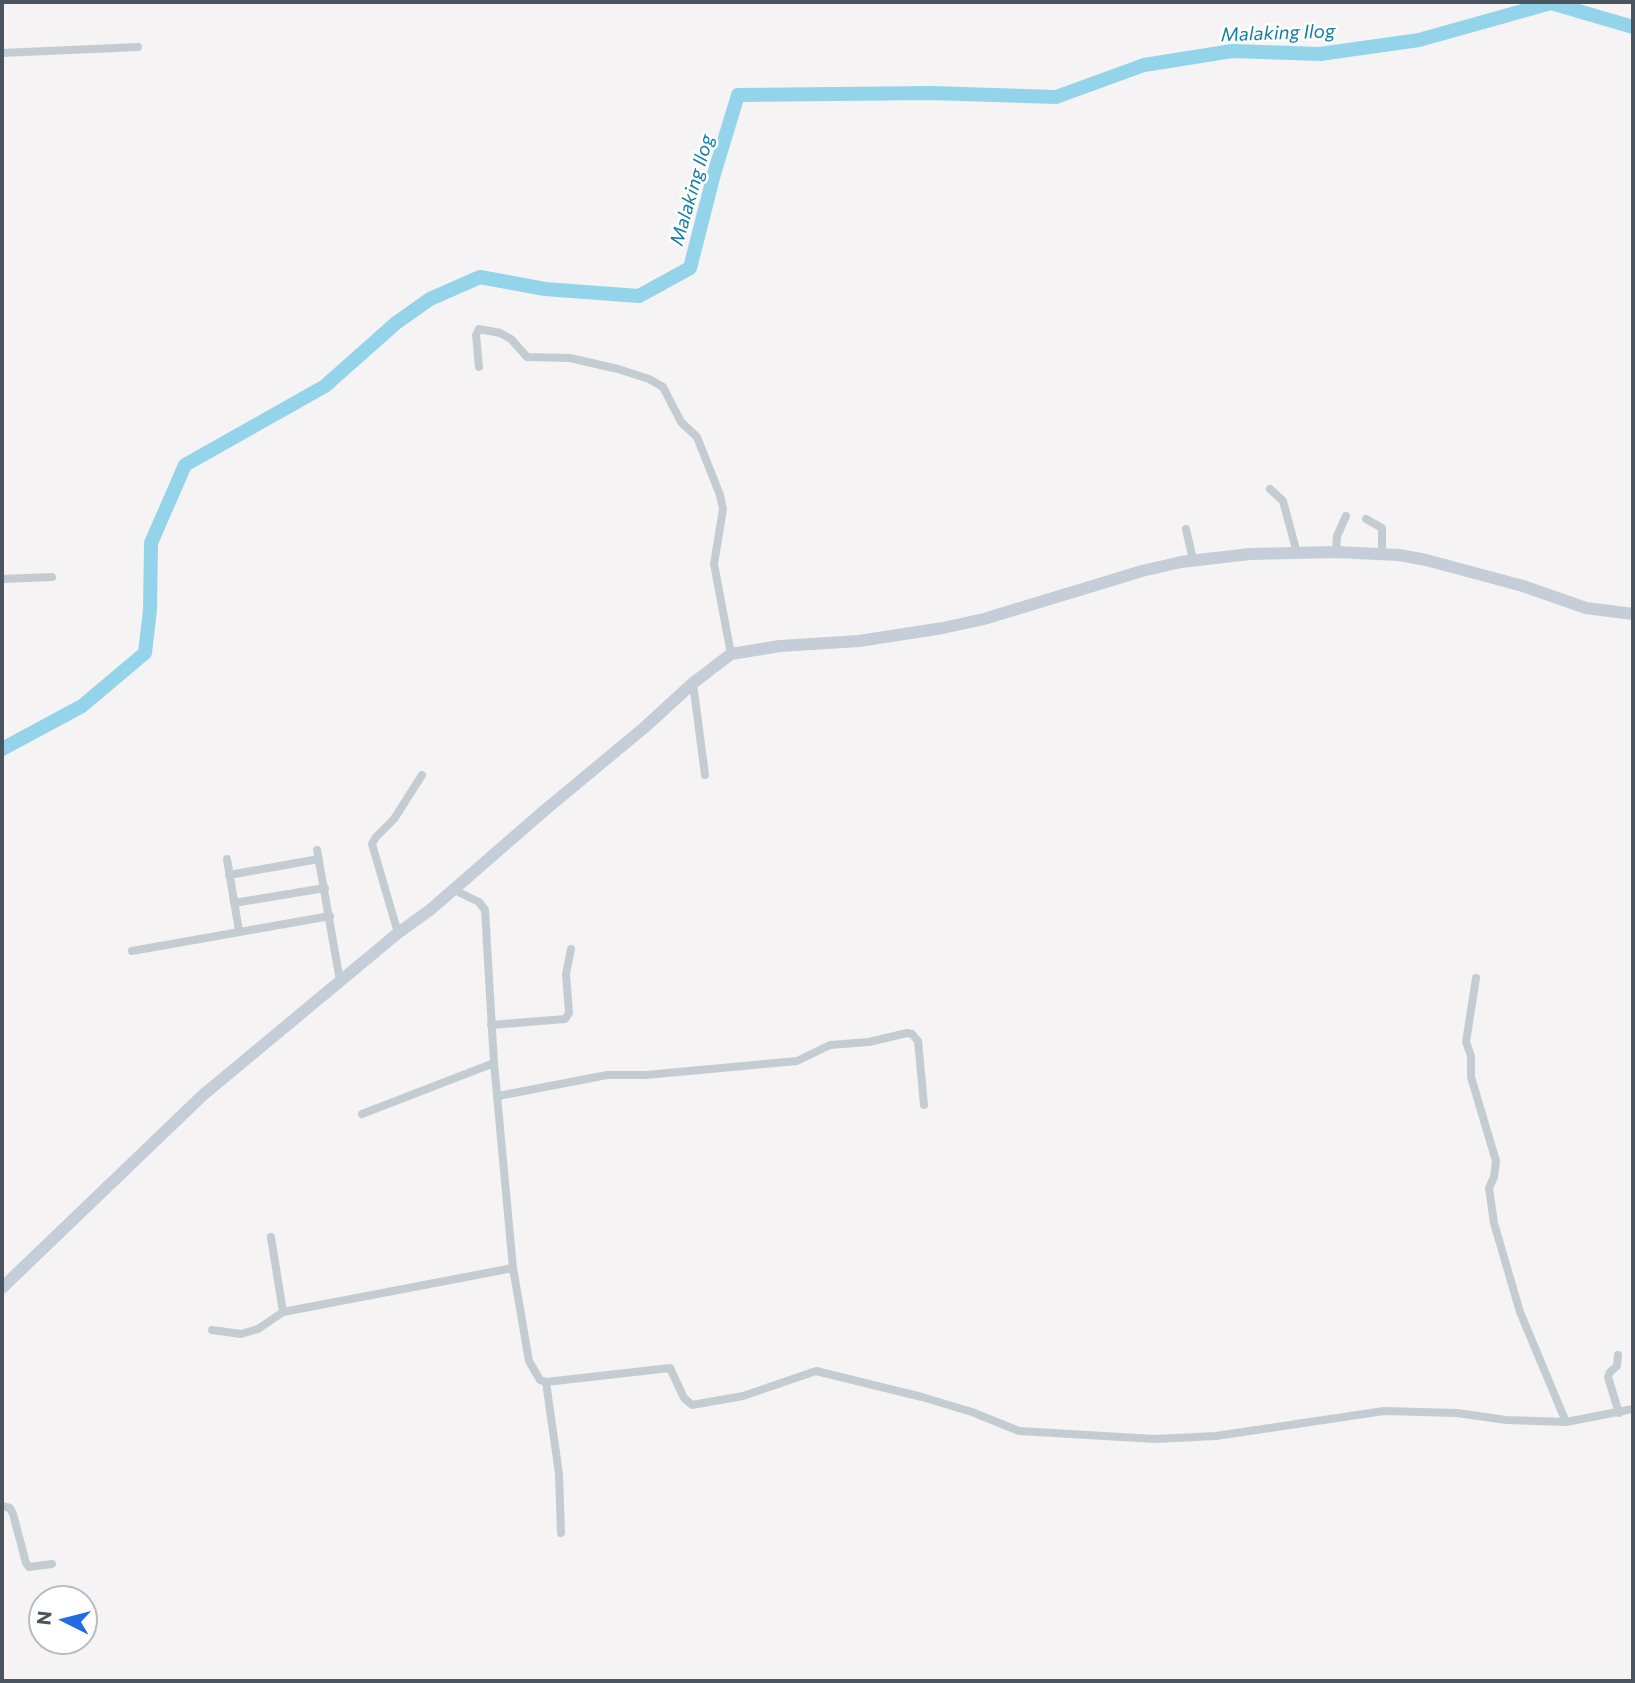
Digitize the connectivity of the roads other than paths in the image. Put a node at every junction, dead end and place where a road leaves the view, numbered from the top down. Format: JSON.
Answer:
{"nodes":[{"id":1,"x":138,"y":47,"type":"dead end"},
{"id":2,"x":2,"y":53,"type":"edge"},
{"id":3,"x":479,"y":367,"type":"dead end"},
{"id":4,"x":1270,"y":489,"type":"dead end"},
{"id":5,"x":1346,"y":516,"type":"dead end"},
{"id":6,"x":1366,"y":519,"type":"dead end"},
{"id":7,"x":1186,"y":529,"type":"dead end"},
{"id":8,"x":1297,"y":552,"type":"junction"},
{"id":9,"x":1336,"y":552,"type":"junction"},
{"id":10,"x":1382,"y":554,"type":"junction"},
{"id":11,"x":1193,"y":561,"type":"junction"},
{"id":12,"x":52,"y":577,"type":"dead end"},
{"id":13,"x":2,"y":579,"type":"edge"},
{"id":14,"x":1633,"y":614,"type":"edge"},
{"id":15,"x":731,"y":654,"type":"junction"},
{"id":16,"x":693,"y":683,"type":"junction"},
{"id":17,"x":422,"y":775,"type":"dead end"},
{"id":18,"x":705,"y":775,"type":"dead end"},
{"id":19,"x":227,"y":859,"type":"dead end"},
{"id":20,"x":229,"y":875,"type":"junction"},
{"id":21,"x":325,"y":888,"type":"junction"},
{"id":22,"x":454,"y":890,"type":"junction"},
{"id":23,"x":234,"y":903,"type":"junction"},
{"id":24,"x":330,"y":916,"type":"junction"},
{"id":25,"x":239,"y":931,"type":"junction"},
{"id":26,"x":398,"y":933,"type":"junction"},
{"id":27,"x":570,"y":949,"type":"dead end"},
{"id":28,"x":132,"y":951,"type":"dead end"},
{"id":29,"x":1476,"y":978,"type":"dead end"},
{"id":30,"x":341,"y":983,"type":"junction"},
{"id":31,"x":491,"y":1026,"type":"junction"},
{"id":32,"x":494,"y":1063,"type":"junction"},
{"id":33,"x":498,"y":1096,"type":"junction"},
{"id":34,"x":924,"y":1105,"type":"dead end"},
{"id":35,"x":362,"y":1114,"type":"dead end"},
{"id":36,"x":271,"y":1237,"type":"dead end"},
{"id":37,"x":513,"y":1268,"type":"junction"},
{"id":38,"x":2,"y":1288,"type":"edge"},
{"id":39,"x":283,"y":1312,"type":"junction"},
{"id":40,"x":212,"y":1330,"type":"dead end"},
{"id":41,"x":1618,"y":1355,"type":"dead end"},
{"id":42,"x":546,"y":1382,"type":"junction"},
{"id":43,"x":1633,"y":1409,"type":"edge"},
{"id":44,"x":1619,"y":1413,"type":"junction"},
{"id":45,"x":1566,"y":1422,"type":"junction"},
{"id":46,"x":2,"y":1506,"type":"edge"},
{"id":47,"x":561,"y":1532,"type":"dead end"},
{"id":48,"x":52,"y":1564,"type":"dead end"}],
"edges":[{"from":1,"to":2,"type":"street"},
{"from":3,"to":15,"type":"street"},
{"from":4,"to":8,"type":"street"},
{"from":5,"to":9,"type":"street"},
{"from":6,"to":10,"type":"street"},
{"from":7,"to":11,"type":"street"},
{"from":8,"to":9,"type":"street"},
{"from":8,"to":11,"type":"street"},
{"from":9,"to":10,"type":"street"},
{"from":10,"to":14,"type":"street"},
{"from":11,"to":15,"type":"street"},
{"from":12,"to":13,"type":"street"},
{"from":15,"to":16,"type":"street"},
{"from":16,"to":18,"type":"street"},
{"from":16,"to":22,"type":"street"},
{"from":17,"to":26,"type":"street"},
{"from":19,"to":20,"type":"street"},
{"from":20,"to":21,"type":"street"},
{"from":20,"to":23,"type":"street"},
{"from":21,"to":23,"type":"street"},
{"from":21,"to":24,"type":"street"},
{"from":22,"to":26,"type":"street"},
{"from":22,"to":31,"type":"street"},
{"from":23,"to":25,"type":"street"},
{"from":24,"to":25,"type":"street"},
{"from":24,"to":30,"type":"street"},
{"from":25,"to":28,"type":"street"},
{"from":26,"to":30,"type":"street"},
{"from":27,"to":31,"type":"street"},
{"from":29,"to":45,"type":"street"},
{"from":30,"to":38,"type":"street"},
{"from":31,"to":32,"type":"street"},
{"from":32,"to":33,"type":"street"},
{"from":32,"to":35,"type":"street"},
{"from":33,"to":34,"type":"street"},
{"from":33,"to":37,"type":"street"},
{"from":36,"to":39,"type":"street"},
{"from":37,"to":39,"type":"street"},
{"from":37,"to":42,"type":"street"},
{"from":39,"to":40,"type":"street"},
{"from":41,"to":44,"type":"street"},
{"from":42,"to":45,"type":"street"},
{"from":42,"to":47,"type":"street"},
{"from":43,"to":44,"type":"street"},
{"from":44,"to":45,"type":"street"},
{"from":46,"to":48,"type":"street"}]}
